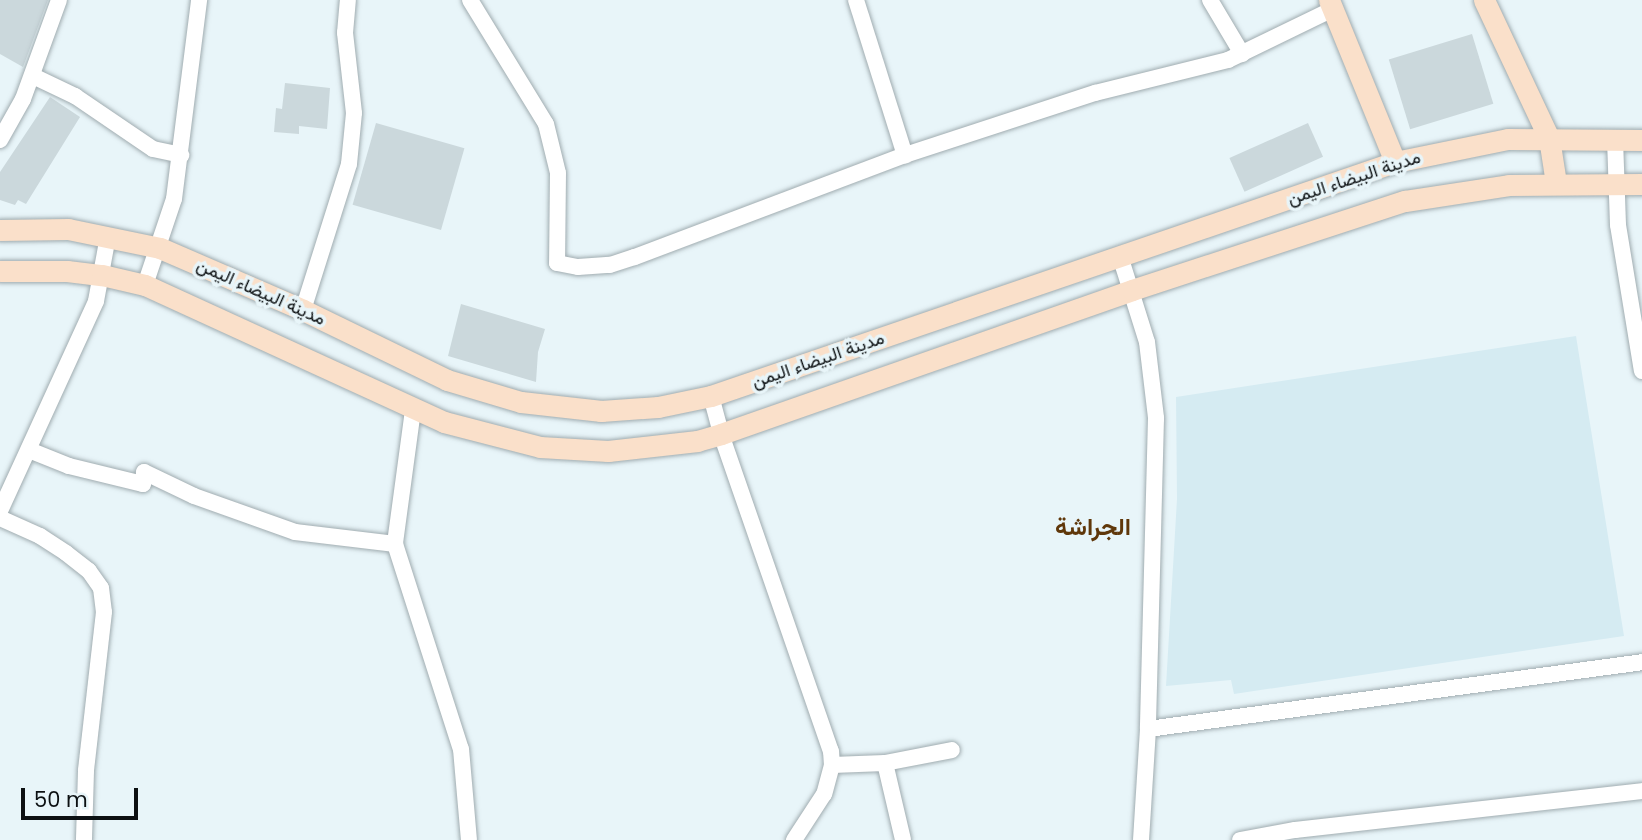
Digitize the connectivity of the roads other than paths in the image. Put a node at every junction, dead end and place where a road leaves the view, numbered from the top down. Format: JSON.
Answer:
{"nodes":[{"id":1,"x":59,"y":0,"type":"edge"},
{"id":2,"x":199,"y":0,"type":"edge"},
{"id":3,"x":348,"y":0,"type":"edge"},
{"id":4,"x":470,"y":0,"type":"edge"},
{"id":5,"x":856,"y":0,"type":"edge"},
{"id":6,"x":1210,"y":0,"type":"edge"},
{"id":7,"x":1483,"y":0,"type":"edge"},
{"id":8,"x":1331,"y":5,"type":"edge"},
{"id":9,"x":1242,"y":54,"type":"junction"},
{"id":10,"x":33,"y":76,"type":"junction"},
{"id":11,"x":1549,"y":138,"type":"junction"},
{"id":12,"x":1615,"y":139,"type":"junction"},
{"id":13,"x":0,"y":140,"type":"edge"},
{"id":14,"x":1642,"y":140,"type":"edge"},
{"id":15,"x":181,"y":155,"type":"junction"},
{"id":16,"x":905,"y":155,"type":"junction"},
{"id":17,"x":1395,"y":162,"type":"junction"},
{"id":18,"x":1556,"y":183,"type":"junction"},
{"id":19,"x":1615,"y":183,"type":"junction"},
{"id":20,"x":1642,"y":184,"type":"edge"},
{"id":21,"x":0,"y":230,"type":"edge"},
{"id":22,"x":108,"y":236,"type":"junction"},
{"id":23,"x":160,"y":248,"type":"junction"},
{"id":24,"x":1121,"y":256,"type":"junction"},
{"id":25,"x":0,"y":271,"type":"edge"},
{"id":26,"x":102,"y":275,"type":"junction"},
{"id":27,"x":145,"y":285,"type":"junction"},
{"id":28,"x":1132,"y":290,"type":"junction"},
{"id":29,"x":303,"y":310,"type":"junction"},
{"id":30,"x":1642,"y":371,"type":"edge"},
{"id":31,"x":711,"y":396,"type":"junction"},
{"id":32,"x":413,"y":410,"type":"junction"},
{"id":33,"x":721,"y":434,"type":"junction"},
{"id":34,"x":29,"y":450,"type":"junction"},
{"id":35,"x":0,"y":511,"type":"edge"},
{"id":36,"x":0,"y":518,"type":"edge"},
{"id":37,"x":395,"y":544,"type":"junction"},
{"id":38,"x":1642,"y":662,"type":"edge"},
{"id":39,"x":1148,"y":729,"type":"junction"},
{"id":40,"x":953,"y":750,"type":"dead end"},
{"id":41,"x":885,"y":763,"type":"junction"},
{"id":42,"x":832,"y":765,"type":"junction"},
{"id":43,"x":1642,"y":791,"type":"edge"},
{"id":44,"x":1295,"y":835,"type":"edge"},
{"id":45,"x":84,"y":840,"type":"edge"},
{"id":46,"x":469,"y":840,"type":"edge"},
{"id":47,"x":793,"y":840,"type":"edge"},
{"id":48,"x":904,"y":840,"type":"edge"},
{"id":49,"x":1141,"y":840,"type":"edge"},
{"id":50,"x":1240,"y":840,"type":"edge"}],
"edges":[{"from":1,"to":10,"type":"street"},
{"from":2,"to":15,"type":"street"},
{"from":3,"to":29,"type":"street"},
{"from":4,"to":16,"type":"street"},
{"from":5,"to":16,"type":"street"},
{"from":6,"to":9,"type":"street"},
{"from":7,"to":11,"type":"main road"},
{"from":8,"to":9,"type":"street"},
{"from":8,"to":17,"type":"main road"},
{"from":9,"to":16,"type":"street"},
{"from":10,"to":13,"type":"street"},
{"from":10,"to":15,"type":"street"},
{"from":11,"to":12,"type":"main road","name":"مدينة البيضاء اليمن"},
{"from":11,"to":17,"type":"main road","name":"مدينة البيضاء اليمن"},
{"from":11,"to":18,"type":"main road"},
{"from":12,"to":14,"type":"main road","name":"مدينة البيضاء اليمن"},
{"from":12,"to":19,"type":"street"},
{"from":15,"to":23,"type":"street"},
{"from":17,"to":24,"type":"main road","name":"مدينة البيضاء اليمن"},
{"from":18,"to":19,"type":"main road"},
{"from":18,"to":28,"type":"main road"},
{"from":19,"to":20,"type":"main road"},
{"from":19,"to":30,"type":"street"},
{"from":21,"to":22,"type":"main road","name":"مدينة البيضاء اليمن"},
{"from":22,"to":23,"type":"main road","name":"مدينة البيضاء اليمن"},
{"from":22,"to":26,"type":"street"},
{"from":23,"to":27,"type":"street"},
{"from":23,"to":29,"type":"main road","name":"مدينة البيضاء اليمن"},
{"from":24,"to":28,"type":"street"},
{"from":24,"to":31,"type":"main road","name":"مدينة البيضاء اليمن"},
{"from":25,"to":26,"type":"main road"},
{"from":26,"to":27,"type":"main road"},
{"from":26,"to":34,"type":"street"},
{"from":27,"to":32,"type":"main road"},
{"from":28,"to":33,"type":"main road"},
{"from":28,"to":39,"type":"street"},
{"from":29,"to":31,"type":"main road","name":"مدينة البيضاء اليمن"},
{"from":31,"to":33,"type":"street"},
{"from":32,"to":33,"type":"main road"},
{"from":32,"to":37,"type":"street"},
{"from":33,"to":42,"type":"street"},
{"from":34,"to":35,"type":"street"},
{"from":34,"to":37,"type":"street"},
{"from":36,"to":45,"type":"street"},
{"from":37,"to":46,"type":"street"},
{"from":38,"to":39,"type":"street"},
{"from":39,"to":49,"type":"street"},
{"from":40,"to":41,"type":"street"},
{"from":41,"to":42,"type":"street"},
{"from":41,"to":48,"type":"street"},
{"from":42,"to":47,"type":"street"},
{"from":43,"to":44,"type":"street"},
{"from":44,"to":50,"type":"street"}]}
